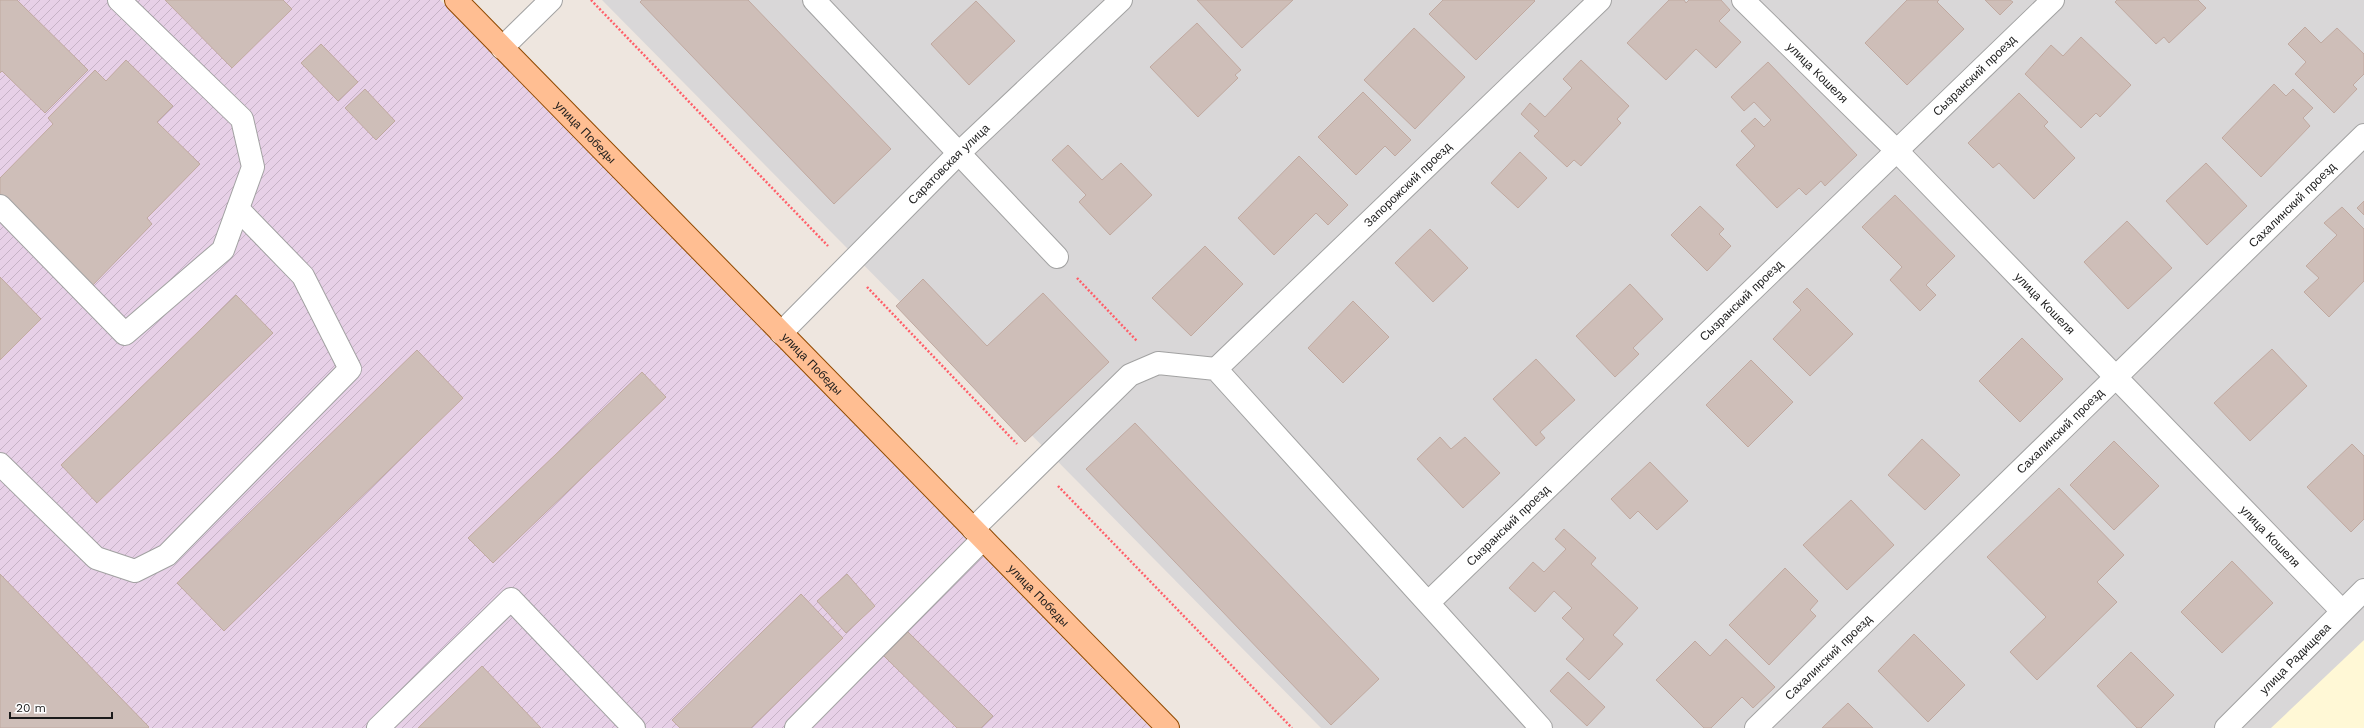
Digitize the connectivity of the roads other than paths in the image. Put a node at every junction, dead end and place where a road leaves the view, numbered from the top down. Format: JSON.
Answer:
{"nodes":[{"id":1,"x":119,"y":0,"type":"edge"},
{"id":2,"x":456,"y":0,"type":"edge"},
{"id":3,"x":551,"y":0,"type":"edge"},
{"id":4,"x":814,"y":0,"type":"edge"},
{"id":5,"x":1121,"y":0,"type":"edge"},
{"id":6,"x":1600,"y":0,"type":"edge"},
{"id":7,"x":1743,"y":0,"type":"edge"},
{"id":8,"x":2053,"y":0,"type":"edge"},
{"id":9,"x":502,"y":48,"type":"junction"},
{"id":10,"x":2364,"y":135,"type":"edge"},
{"id":11,"x":1897,"y":151,"type":"junction"},
{"id":12,"x":958,"y":154,"type":"junction"},
{"id":13,"x":0,"y":206,"type":"edge"},
{"id":14,"x":238,"y":209,"type":"junction"},
{"id":15,"x":1057,"y":257,"type":"road end"},
{"id":16,"x":781,"y":333,"type":"junction"},
{"id":17,"x":1216,"y":369,"type":"junction"},
{"id":18,"x":2116,"y":376,"type":"junction"},
{"id":19,"x":0,"y":464,"type":"edge"},
{"id":20,"x":978,"y":534,"type":"junction"},
{"id":21,"x":2364,"y":590,"type":"edge"},
{"id":22,"x":1429,"y":602,"type":"junction"},
{"id":23,"x":2342,"y":611,"type":"junction"},
{"id":24,"x":378,"y":728,"type":"edge"},
{"id":25,"x":634,"y":728,"type":"edge"},
{"id":26,"x":796,"y":728,"type":"edge"},
{"id":27,"x":1168,"y":728,"type":"edge"},
{"id":28,"x":1541,"y":728,"type":"edge"},
{"id":29,"x":1756,"y":728,"type":"edge"},
{"id":30,"x":2226,"y":728,"type":"edge"}],
"edges":[{"from":1,"to":14,"type":"street"},
{"from":2,"to":9,"type":"main road","name":"улица Победы"},
{"from":3,"to":9,"type":"street"},
{"from":4,"to":12,"type":"street"},
{"from":5,"to":12,"type":"street","name":"Саратовская улица"},
{"from":6,"to":17,"type":"street","name":"Запорожский проезд"},
{"from":7,"to":11,"type":"street","name":"улица Кошеля"},
{"from":8,"to":11,"type":"street","name":"Сызранский проезд"},
{"from":9,"to":16,"type":"main road","name":"улица Победы"},
{"from":10,"to":18,"type":"street","name":"Сахалинский проезд"},
{"from":11,"to":18,"type":"street","name":"улица Кошеля"},
{"from":11,"to":22,"type":"street","name":"Сызранский проезд"},
{"from":12,"to":15,"type":"street"},
{"from":12,"to":16,"type":"street","name":"Саратовская улица"},
{"from":13,"to":14,"type":"street"},
{"from":14,"to":19,"type":"street"},
{"from":16,"to":20,"type":"main road","name":"улица Победы"},
{"from":17,"to":20,"type":"street"},
{"from":17,"to":22,"type":"street"},
{"from":18,"to":23,"type":"street","name":"улица Кошеля"},
{"from":18,"to":29,"type":"street","name":"Сахалинский проезд"},
{"from":20,"to":26,"type":"street"},
{"from":20,"to":27,"type":"main road","name":"улица Победы"},
{"from":21,"to":23,"type":"street","name":"улица Радищева"},
{"from":22,"to":28,"type":"street"},
{"from":23,"to":30,"type":"street","name":"улица Радищева"},
{"from":24,"to":25,"type":"street"}]}
